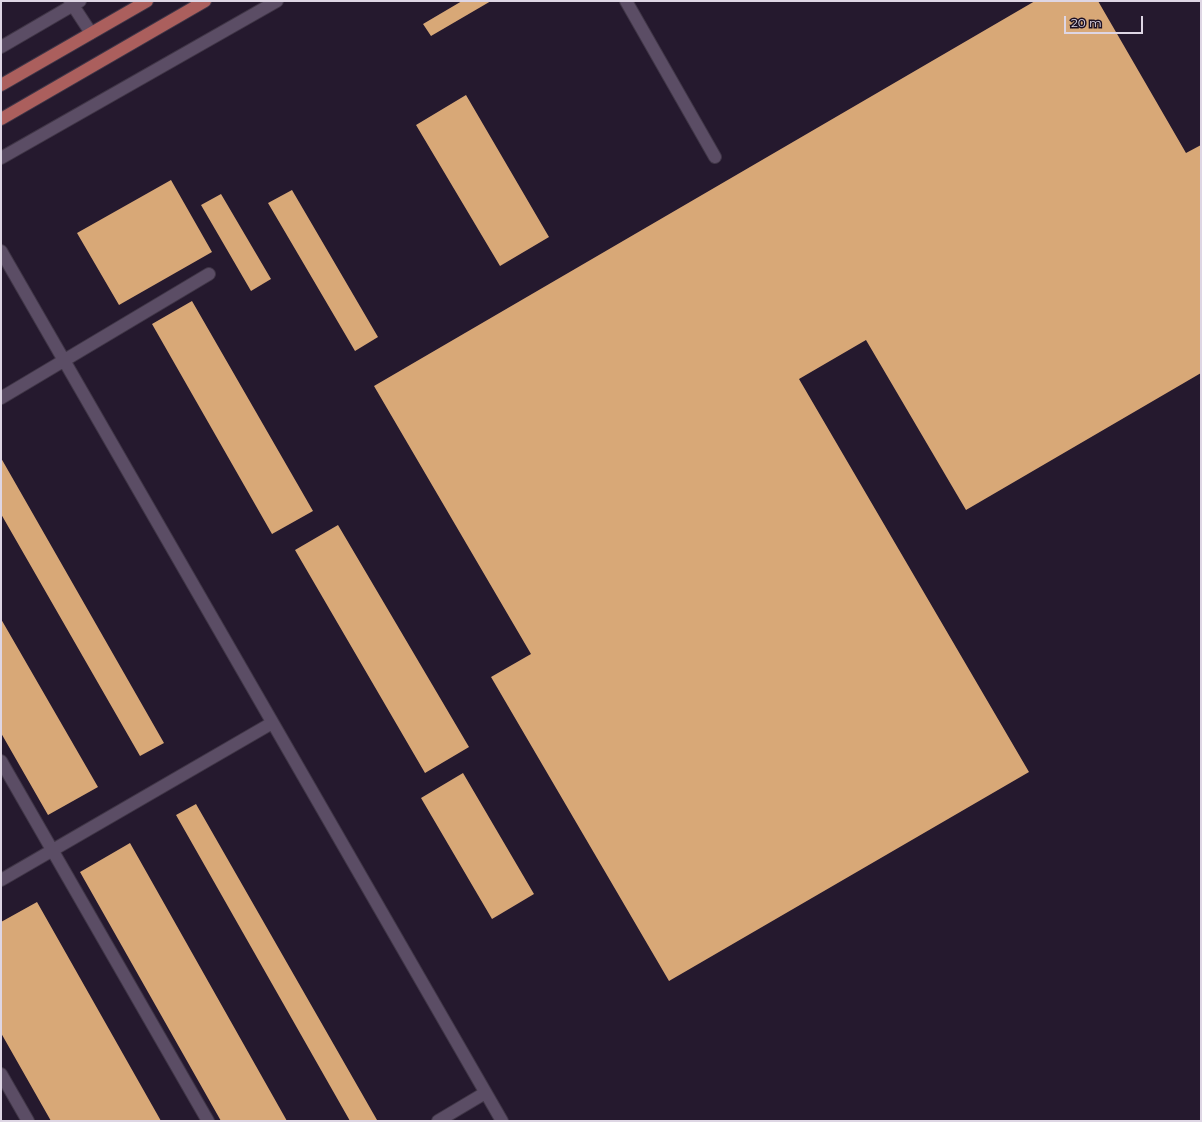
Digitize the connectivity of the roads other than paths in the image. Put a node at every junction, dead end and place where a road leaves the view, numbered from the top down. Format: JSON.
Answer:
{"nodes":[{"id":1,"x":147,"y":1,"type":"edge"},
{"id":2,"x":205,"y":1,"type":"edge"},
{"id":3,"x":277,"y":1,"type":"edge"},
{"id":4,"x":626,"y":1,"type":"edge"},
{"id":5,"x":74,"y":2,"type":"edge"},
{"id":6,"x":91,"y":33,"type":"junction"},
{"id":7,"x":1,"y":47,"type":"edge"},
{"id":8,"x":1,"y":85,"type":"edge"},
{"id":9,"x":1,"y":119,"type":"edge"},
{"id":10,"x":715,"y":157,"type":"dead end"},
{"id":11,"x":1,"y":158,"type":"edge"},
{"id":12,"x":1,"y":251,"type":"edge"},
{"id":13,"x":209,"y":274,"type":"dead end"},
{"id":14,"x":64,"y":360,"type":"junction"},
{"id":15,"x":1,"y":398,"type":"edge"},
{"id":16,"x":272,"y":723,"type":"junction"},
{"id":17,"x":1,"y":761,"type":"edge"},
{"id":18,"x":53,"y":850,"type":"junction"},
{"id":19,"x":1,"y":880,"type":"edge"},
{"id":20,"x":1,"y":1074,"type":"edge"},
{"id":21,"x":486,"y":1093,"type":"junction"},
{"id":22,"x":28,"y":1121,"type":"edge"},
{"id":23,"x":208,"y":1121,"type":"edge"},
{"id":24,"x":438,"y":1121,"type":"edge"},
{"id":25,"x":502,"y":1121,"type":"edge"}],
"edges":[{"from":1,"to":6,"type":"main road"},
{"from":2,"to":9,"type":"main road"},
{"from":3,"to":11,"type":"street"},
{"from":4,"to":10,"type":"street"},
{"from":5,"to":6,"type":"street"},
{"from":5,"to":7,"type":"street"},
{"from":6,"to":8,"type":"main road"},
{"from":12,"to":14,"type":"street"},
{"from":13,"to":14,"type":"street"},
{"from":14,"to":15,"type":"street"},
{"from":14,"to":16,"type":"street"},
{"from":16,"to":18,"type":"street"},
{"from":16,"to":21,"type":"street"},
{"from":17,"to":18,"type":"street"},
{"from":18,"to":19,"type":"street"},
{"from":18,"to":23,"type":"street"},
{"from":20,"to":22,"type":"street"},
{"from":21,"to":24,"type":"street"},
{"from":21,"to":25,"type":"street"}]}
